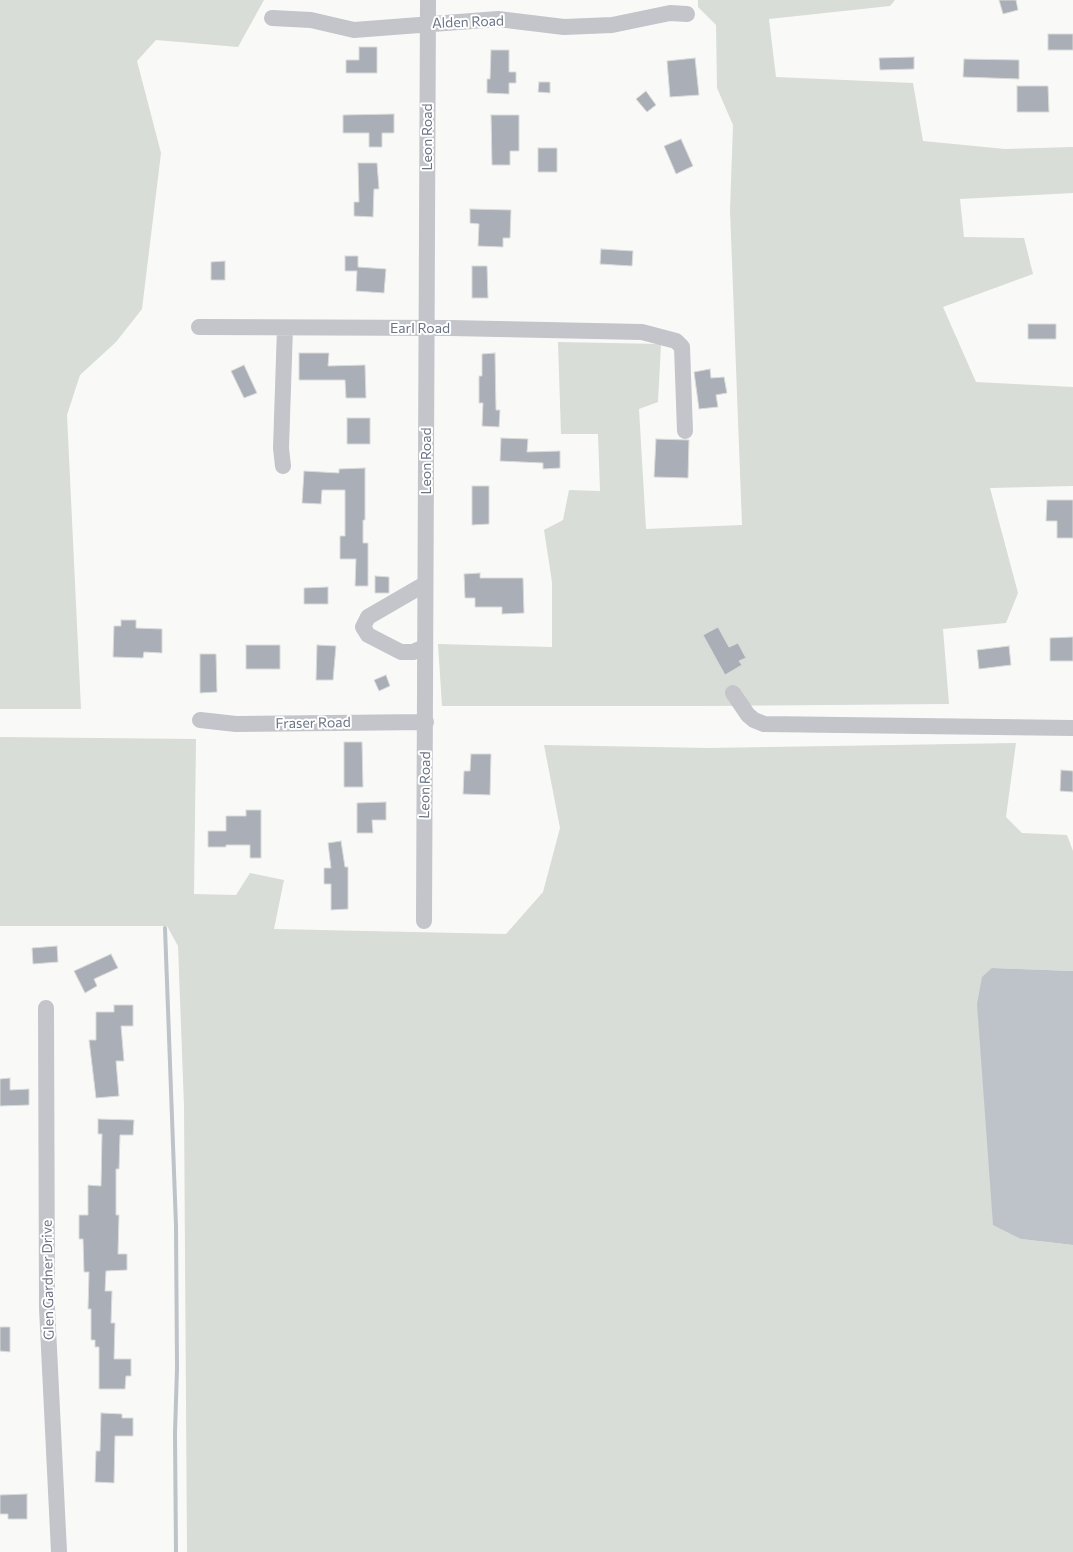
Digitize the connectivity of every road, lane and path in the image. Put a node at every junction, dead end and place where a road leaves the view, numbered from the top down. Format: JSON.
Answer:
{"nodes":[{"id":1,"x":428,"y":0,"type":"edge"},
{"id":2,"x":687,"y":14,"type":"dead end"},
{"id":3,"x":272,"y":18,"type":"dead end"},
{"id":4,"x":428,"y":24,"type":"junction"},
{"id":5,"x":199,"y":327,"type":"dead end"},
{"id":6,"x":285,"y":328,"type":"junction"},
{"id":7,"x":427,"y":329,"type":"junction"},
{"id":8,"x":686,"y":431,"type":"dead end"},
{"id":9,"x":284,"y":466,"type":"dead end"},
{"id":10,"x":425,"y":584,"type":"junction"},
{"id":11,"x":425,"y":646,"type":"junction"},
{"id":12,"x":734,"y":693,"type":"dead end"},
{"id":13,"x":200,"y":720,"type":"dead end"},
{"id":14,"x":426,"y":722,"type":"junction"},
{"id":15,"x":1073,"y":728,"type":"edge"},
{"id":16,"x":424,"y":921,"type":"dead end"},
{"id":17,"x":46,"y":1008,"type":"dead end"},
{"id":18,"x":59,"y":1552,"type":"edge"}],
"edges":[{"from":1,"to":4,"type":"street","name":"Leon Road"},
{"from":2,"to":4,"type":"street","name":"Alden Road"},
{"from":3,"to":4,"type":"street","name":"Alden Road"},
{"from":4,"to":7,"type":"street","name":"Leon Road"},
{"from":5,"to":6,"type":"street","name":"Earl Road"},
{"from":6,"to":7,"type":"street","name":"Earl Road"},
{"from":6,"to":9,"type":"street"},
{"from":7,"to":8,"type":"street","name":"Earl Road"},
{"from":7,"to":10,"type":"street","name":"Leon Road"},
{"from":10,"to":11,"type":"street","name":"Leon Road"},
{"from":10,"to":11,"type":"street"},
{"from":11,"to":14,"type":"street","name":"Leon Road"},
{"from":12,"to":15,"type":"street"},
{"from":13,"to":14,"type":"street","name":"Fraser Road"},
{"from":14,"to":16,"type":"street","name":"Leon Road"},
{"from":17,"to":18,"type":"street","name":"Glen Gardner Drive"}]}
